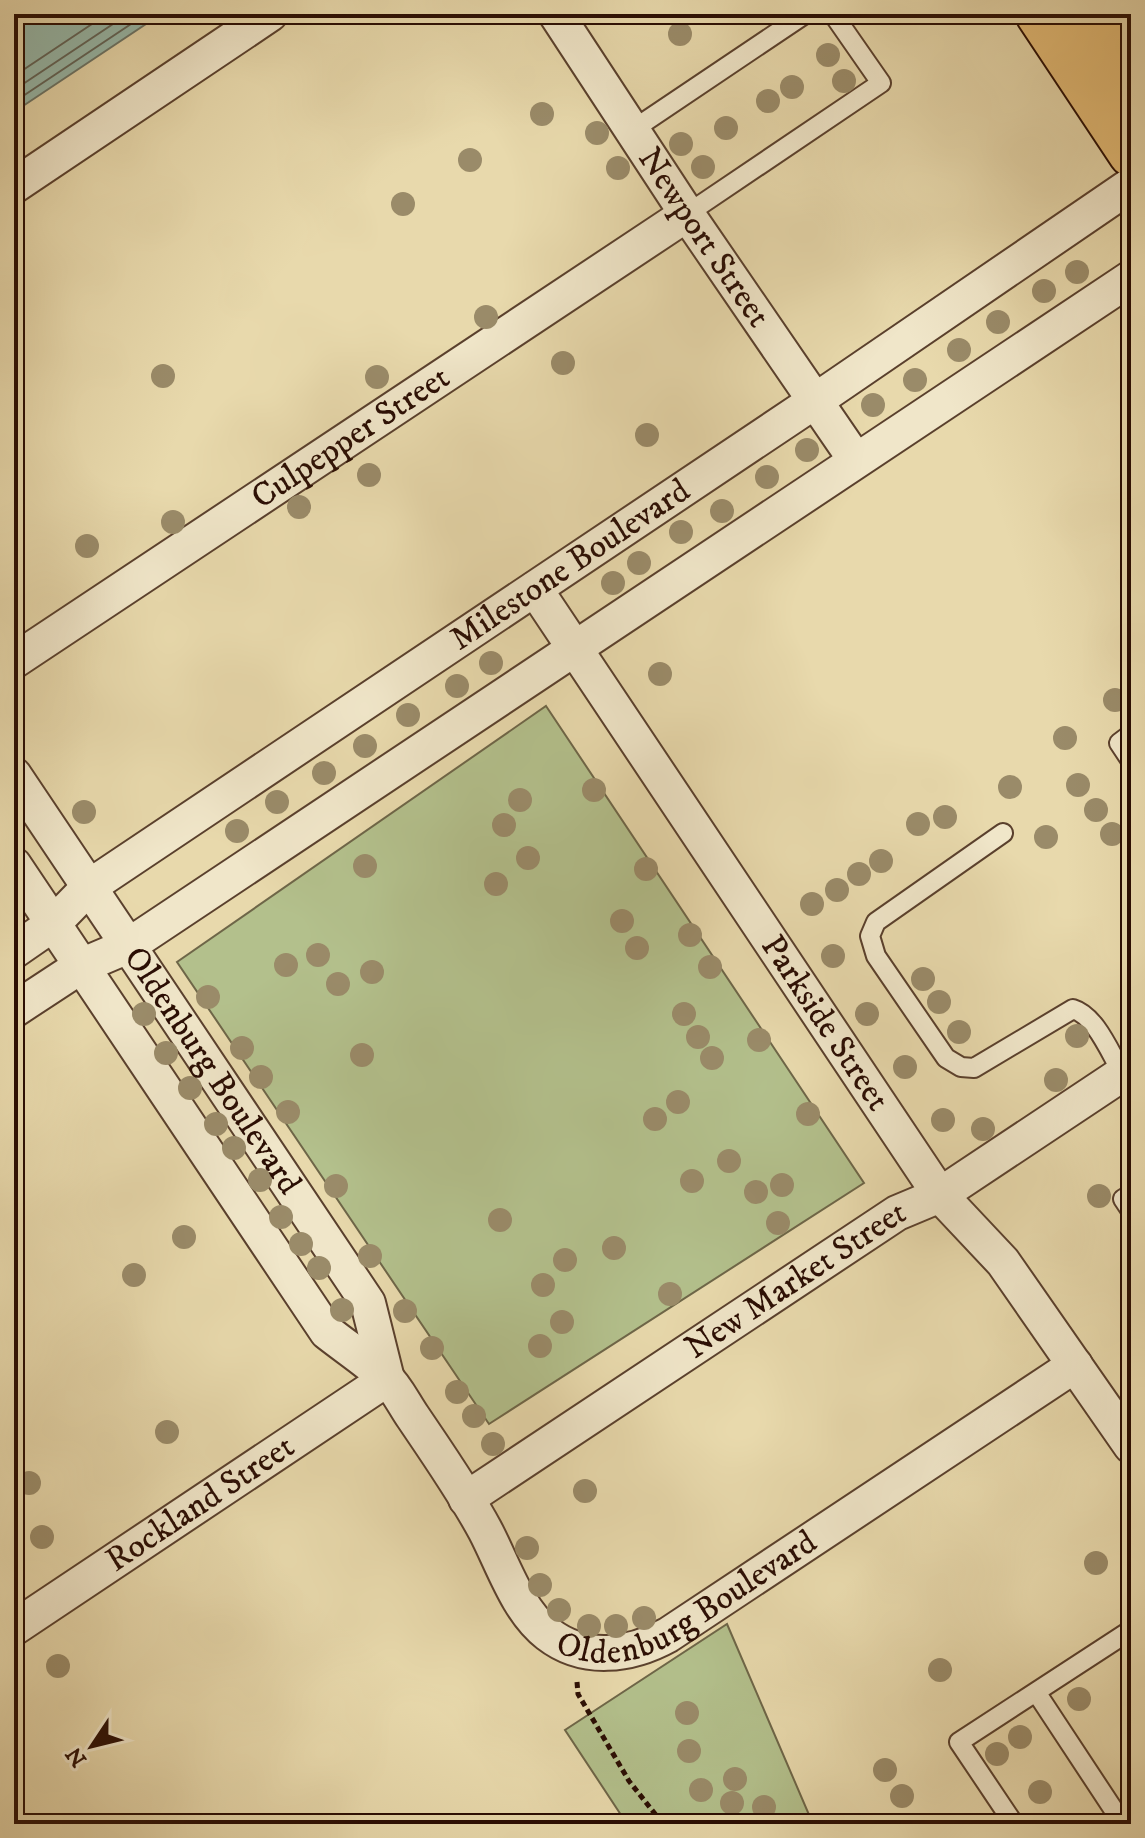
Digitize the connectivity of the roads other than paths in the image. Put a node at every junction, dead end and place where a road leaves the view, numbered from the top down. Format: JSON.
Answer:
{"nodes":[{"id":1,"x":270,"y":14,"type":"edge"},
{"id":2,"x":556,"y":14,"type":"edge"},
{"id":3,"x":805,"y":14,"type":"edge"},
{"id":4,"x":833,"y":14,"type":"edge"},
{"id":5,"x":1038,"y":14,"type":"edge"},
{"id":6,"x":1087,"y":14,"type":"edge"},
{"id":7,"x":1131,"y":81,"type":"edge"},
{"id":8,"x":634,"y":129,"type":"junction"},
{"id":9,"x":1131,"y":154,"type":"edge"},
{"id":10,"x":1131,"y":185,"type":"edge"},
{"id":11,"x":14,"y":186,"type":"edge"},
{"id":12,"x":687,"y":214,"type":"junction"},
{"id":13,"x":1131,"y":278,"type":"edge"},
{"id":14,"x":815,"y":401,"type":"junction"},
{"id":15,"x":855,"y":459,"type":"junction"},
{"id":16,"x":535,"y":589,"type":"junction"},
{"id":17,"x":574,"y":648,"type":"junction"},
{"id":18,"x":14,"y":661,"type":"edge"},
{"id":19,"x":1131,"y":734,"type":"edge"},
{"id":20,"x":1131,"y":761,"type":"edge"},
{"id":21,"x":14,"y":775,"type":"edge"},
{"id":22,"x":1003,"y":833,"type":"dead end"},
{"id":23,"x":14,"y":865,"type":"edge"},
{"id":24,"x":89,"y":887,"type":"junction"},
{"id":25,"x":53,"y":924,"type":"junction"},
{"id":26,"x":128,"y":946,"type":"junction"},
{"id":27,"x":14,"y":951,"type":"edge"},
{"id":28,"x":81,"y":966,"type":"junction"},
{"id":29,"x":14,"y":1010,"type":"edge"},
{"id":30,"x":1127,"y":1071,"type":"edge"},
{"id":31,"x":1131,"y":1194,"type":"edge"},
{"id":32,"x":940,"y":1195,"type":"junction"},
{"id":33,"x":1131,"y":1211,"type":"edge"},
{"id":34,"x":1075,"y":1365,"type":"junction"},
{"id":35,"x":387,"y":1379,"type":"junction"},
{"id":36,"x":1131,"y":1446,"type":"edge"},
{"id":37,"x":466,"y":1499,"type":"junction"},
{"id":38,"x":14,"y":1628,"type":"edge"},
{"id":39,"x":1131,"y":1630,"type":"edge"},
{"id":40,"x":1036,"y":1692,"type":"junction"},
{"id":41,"x":1014,"y":1824,"type":"edge"},
{"id":42,"x":1123,"y":1824,"type":"edge"}],
"edges":[{"from":1,"to":11,"type":"street"},
{"from":2,"to":8,"type":"street","name":"Newport Street"},
{"from":3,"to":8,"type":"lane"},
{"from":4,"to":12,"type":"lane"},
{"from":5,"to":9,"type":"main road"},
{"from":6,"to":7,"type":"main road"},
{"from":8,"to":12,"type":"street","name":"Newport Street"},
{"from":10,"to":14,"type":"street","name":"Milestone Boulevard"},
{"from":12,"to":14,"type":"street","name":"Newport Street"},
{"from":12,"to":18,"type":"street","name":"Culpepper Street"},
{"from":13,"to":15,"type":"street","name":"Milestone Boulevard"},
{"from":14,"to":15,"type":"street","name":"Newport Street"},
{"from":14,"to":16,"type":"street","name":"Milestone Boulevard"},
{"from":15,"to":17,"type":"street","name":"Milestone Boulevard"},
{"from":16,"to":17,"type":"street","name":"Parkside Street"},
{"from":16,"to":24,"type":"street","name":"Milestone Boulevard"},
{"from":17,"to":26,"type":"street","name":"Milestone Boulevard"},
{"from":17,"to":32,"type":"street","name":"Parkside Street"},
{"from":19,"to":20,"type":"lane"},
{"from":21,"to":24,"type":"street","name":"Oldenburg Boulevard"},
{"from":22,"to":30,"type":"lane"},
{"from":23,"to":25,"type":"street","name":"Oldenburg Boulevard"},
{"from":24,"to":25,"type":"street","name":"Milestone Boulevard"},
{"from":24,"to":26,"type":"street","name":"Oldenburg Boulevard"},
{"from":25,"to":27,"type":"street","name":"Milestone Boulevard"},
{"from":25,"to":28,"type":"street","name":"Oldenburg Boulevard"},
{"from":26,"to":28,"type":"street","name":"Milestone Boulevard"},
{"from":26,"to":35,"type":"street","name":"Oldenburg Boulevard"},
{"from":28,"to":29,"type":"street","name":"Milestone Boulevard"},
{"from":28,"to":35,"type":"street","name":"Oldenburg Boulevard"},
{"from":30,"to":32,"type":"street","name":"New Market Street"},
{"from":31,"to":33,"type":"lane"},
{"from":32,"to":34,"type":"street","name":"Parkside Street"},
{"from":32,"to":37,"type":"street","name":"New Market Street"},
{"from":34,"to":36,"type":"street","name":"Parkside Street"},
{"from":34,"to":37,"type":"street","name":"Oldenburg Boulevard"},
{"from":35,"to":37,"type":"street","name":"Oldenburg Boulevard"},
{"from":35,"to":38,"type":"street","name":"Rockland Street"},
{"from":39,"to":40,"type":"lane"},
{"from":40,"to":41,"type":"lane"},
{"from":40,"to":42,"type":"lane"}]}
